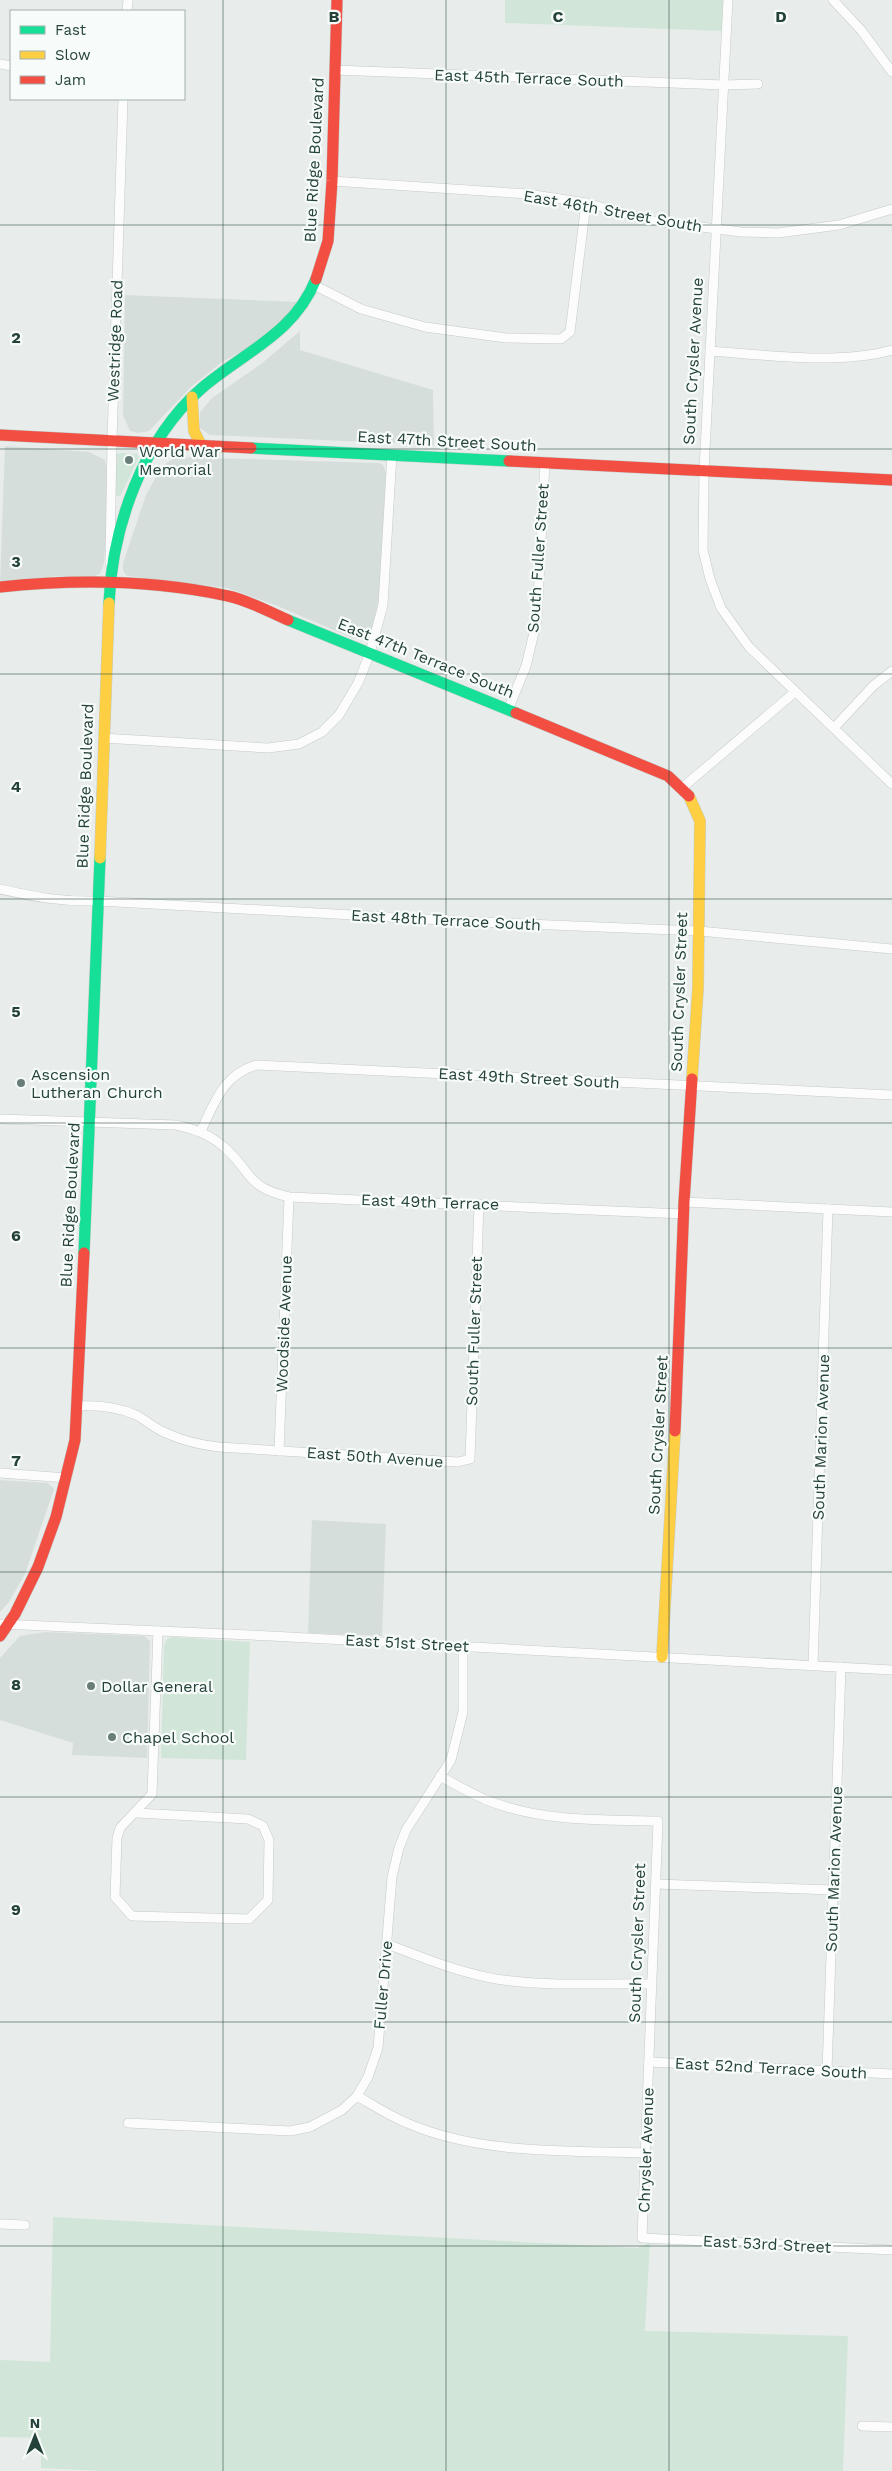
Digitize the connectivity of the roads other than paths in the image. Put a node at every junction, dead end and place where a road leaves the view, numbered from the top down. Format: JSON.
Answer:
{"nodes":[{"id":1,"x":337,"y":0,"type":"edge"},
{"id":2,"x":728,"y":0,"type":"edge"},
{"id":3,"x":833,"y":0,"type":"edge"},
{"id":4,"x":335,"y":70,"type":"junction"},
{"id":5,"x":892,"y":72,"type":"edge"},
{"id":6,"x":758,"y":84,"type":"dead end"},
{"id":7,"x":724,"y":85,"type":"junction"},
{"id":8,"x":124,"y":100,"type":"edge"},
{"id":9,"x":332,"y":181,"type":"junction"},
{"id":10,"x":586,"y":203,"type":"junction"},
{"id":11,"x":892,"y":210,"type":"edge"},
{"id":12,"x":716,"y":229,"type":"junction"},
{"id":13,"x":314,"y":285,"type":"junction"},
{"id":14,"x":892,"y":350,"type":"edge"},
{"id":15,"x":710,"y":351,"type":"junction"},
{"id":16,"x":192,"y":396,"type":"junction"},
{"id":17,"x":0,"y":435,"type":"edge"},
{"id":18,"x":112,"y":440,"type":"junction"},
{"id":19,"x":159,"y":443,"type":"junction"},
{"id":20,"x":201,"y":445,"type":"junction"},
{"id":21,"x":392,"y":454,"type":"junction"},
{"id":22,"x":545,"y":462,"type":"junction"},
{"id":23,"x":704,"y":470,"type":"junction"},
{"id":24,"x":892,"y":480,"type":"edge"},
{"id":25,"x":110,"y":584,"type":"junction"},
{"id":26,"x":0,"y":587,"type":"edge"},
{"id":27,"x":370,"y":653,"type":"junction"},
{"id":28,"x":892,"y":671,"type":"edge"},
{"id":29,"x":795,"y":692,"type":"junction"},
{"id":30,"x":508,"y":710,"type":"junction"},
{"id":31,"x":834,"y":728,"type":"junction"},
{"id":32,"x":103,"y":738,"type":"junction"},
{"id":33,"x":892,"y":784,"type":"edge"},
{"id":34,"x":684,"y":787,"type":"junction"},
{"id":35,"x":0,"y":889,"type":"edge"},
{"id":36,"x":98,"y":900,"type":"junction"},
{"id":37,"x":699,"y":931,"type":"junction"},
{"id":38,"x":892,"y":949,"type":"edge"},
{"id":39,"x":692,"y":1085,"type":"junction"},
{"id":40,"x":892,"y":1094,"type":"edge"},
{"id":41,"x":0,"y":1119,"type":"edge"},
{"id":42,"x":90,"y":1123,"type":"junction"},
{"id":43,"x":201,"y":1131,"type":"junction"},
{"id":44,"x":289,"y":1196,"type":"junction"},
{"id":45,"x":684,"y":1202,"type":"junction"},
{"id":46,"x":479,"y":1204,"type":"junction"},
{"id":47,"x":828,"y":1209,"type":"junction"},
{"id":48,"x":892,"y":1212,"type":"edge"},
{"id":49,"x":684,"y":1214,"type":"junction"},
{"id":50,"x":78,"y":1406,"type":"junction"},
{"id":51,"x":279,"y":1451,"type":"junction"},
{"id":52,"x":470,"y":1459,"type":"joint"},
{"id":53,"x":0,"y":1474,"type":"edge"},
{"id":54,"x":67,"y":1478,"type":"junction"},
{"id":55,"x":4,"y":1624,"type":"edge"},
{"id":56,"x":158,"y":1631,"type":"junction"},
{"id":57,"x":0,"y":1636,"type":"edge"},
{"id":58,"x":463,"y":1647,"type":"junction"},
{"id":59,"x":662,"y":1657,"type":"junction"},
{"id":60,"x":813,"y":1666,"type":"junction"},
{"id":61,"x":841,"y":1667,"type":"junction"},
{"id":62,"x":892,"y":1670,"type":"edge"},
{"id":63,"x":440,"y":1776,"type":"junction"},
{"id":64,"x":136,"y":1813,"type":"junction"},
{"id":65,"x":656,"y":1884,"type":"junction"},
{"id":66,"x":833,"y":1890,"type":"junction"},
{"id":67,"x":387,"y":1944,"type":"junction"},
{"id":68,"x":652,"y":1984,"type":"junction"},
{"id":69,"x":649,"y":2062,"type":"junction"},
{"id":70,"x":827,"y":2071,"type":"junction"},
{"id":71,"x":892,"y":2074,"type":"edge"},
{"id":72,"x":357,"y":2096,"type":"junction"},
{"id":73,"x":128,"y":2123,"type":"dead end"},
{"id":74,"x":645,"y":2153,"type":"junction"},
{"id":75,"x":0,"y":2224,"type":"edge"},
{"id":76,"x":25,"y":2225,"type":"dead end"},
{"id":77,"x":642,"y":2238,"type":"joint"},
{"id":78,"x":892,"y":2250,"type":"edge"},
{"id":79,"x":862,"y":2426,"type":"dead end"},
{"id":80,"x":892,"y":2427,"type":"edge"}],
"edges":[{"from":1,"to":4,"type":"street","name":"Blue Ridge Boulevard"},
{"from":2,"to":7,"type":"street","name":"South Crysler Avenue"},
{"from":3,"to":5,"type":"street"},
{"from":4,"to":7,"type":"street","name":"East 45th Terrace South"},
{"from":4,"to":9,"type":"street","name":"Blue Ridge Boulevard"},
{"from":6,"to":7,"type":"street","name":"East 45th Terrace South"},
{"from":7,"to":12,"type":"street","name":"South Crysler Avenue"},
{"from":8,"to":18,"type":"street","name":"Westridge Road"},
{"from":9,"to":10,"type":"street","name":"East 46th Street South"},
{"from":9,"to":13,"type":"street","name":"Blue Ridge Boulevard"},
{"from":10,"to":12,"type":"street","name":"East 46th Street South"},
{"from":10,"to":13,"type":"street"},
{"from":11,"to":12,"type":"street","name":"East 46th Street South"},
{"from":12,"to":15,"type":"street","name":"South Crysler Avenue"},
{"from":13,"to":16,"type":"street","name":"Blue Ridge Boulevard"},
{"from":14,"to":15,"type":"street"},
{"from":15,"to":23,"type":"street","name":"South Crysler Avenue"},
{"from":16,"to":19,"type":"street","name":"Blue Ridge Boulevard"},
{"from":16,"to":20,"type":"street"},
{"from":17,"to":18,"type":"street","name":"East 47th Street South"},
{"from":18,"to":19,"type":"street","name":"East 47th Street South"},
{"from":18,"to":25,"type":"street","name":"Westridge Road"},
{"from":19,"to":20,"type":"street","name":"East 47th Street South"},
{"from":19,"to":25,"type":"street","name":"Blue Ridge Boulevard"},
{"from":20,"to":21,"type":"street","name":"East 47th Street South"},
{"from":21,"to":22,"type":"street","name":"East 47th Street South"},
{"from":21,"to":27,"type":"street"},
{"from":22,"to":23,"type":"street","name":"East 47th Street South"},
{"from":22,"to":30,"type":"street","name":"South Fuller Street"},
{"from":23,"to":24,"type":"street","name":"East 47th Street South"},
{"from":23,"to":29,"type":"street","name":"South Crysler Avenue"},
{"from":25,"to":26,"type":"street","name":"East 47th Terrace South"},
{"from":25,"to":27,"type":"street","name":"East 47th Terrace South"},
{"from":25,"to":32,"type":"street","name":"Blue Ridge Boulevard"},
{"from":27,"to":30,"type":"street","name":"East 47th Terrace South"},
{"from":27,"to":32,"type":"street"},
{"from":28,"to":31,"type":"street"},
{"from":29,"to":31,"type":"street","name":"South Crysler Avenue"},
{"from":29,"to":34,"type":"street"},
{"from":30,"to":34,"type":"street","name":"East 47th Terrace South"},
{"from":31,"to":33,"type":"street","name":"South Crysler Avenue"},
{"from":32,"to":36,"type":"street","name":"Blue Ridge Boulevard"},
{"from":34,"to":37,"type":"street","name":"South Crysler Street"},
{"from":35,"to":36,"type":"street","name":"East 48th Terrace South"},
{"from":36,"to":37,"type":"street","name":"East 48th Terrace South"},
{"from":36,"to":42,"type":"street","name":"Blue Ridge Boulevard"},
{"from":37,"to":38,"type":"street","name":"East 48th Terrace South"},
{"from":37,"to":39,"type":"street","name":"South Crysler Street"},
{"from":39,"to":40,"type":"street","name":"East 49th Street South"},
{"from":39,"to":43,"type":"street","name":"East 49th Street South"},
{"from":39,"to":45,"type":"street","name":"South Crysler Street"},
{"from":41,"to":42,"type":"street"},
{"from":42,"to":43,"type":"street"},
{"from":42,"to":50,"type":"street","name":"Blue Ridge Boulevard"},
{"from":43,"to":44,"type":"street","name":"East 49th Terrace"},
{"from":44,"to":46,"type":"street","name":"East 49th Terrace"},
{"from":44,"to":51,"type":"street","name":"Woodside Avenue"},
{"from":45,"to":47,"type":"street"},
{"from":45,"to":49,"type":"street"},
{"from":46,"to":49,"type":"street","name":"East 49th Terrace"},
{"from":46,"to":52,"type":"street","name":"South Fuller Street"},
{"from":47,"to":48,"type":"street"},
{"from":47,"to":60,"type":"street","name":"South Marion Avenue"},
{"from":49,"to":59,"type":"street","name":"South Crysler Street"},
{"from":50,"to":51,"type":"street","name":"East 50th Avenue"},
{"from":50,"to":54,"type":"street","name":"Blue Ridge Boulevard"},
{"from":51,"to":52,"type":"street","name":"East 50th Avenue"},
{"from":53,"to":54,"type":"street"},
{"from":54,"to":55,"type":"street","name":"Blue Ridge Boulevard"},
{"from":55,"to":56,"type":"street","name":"East 51st Street"},
{"from":55,"to":57,"type":"street","name":"Blue Ridge Boulevard"},
{"from":56,"to":58,"type":"street","name":"East 51st Street"},
{"from":56,"to":64,"type":"street"},
{"from":58,"to":59,"type":"street","name":"East 51st Street"},
{"from":58,"to":63,"type":"street","name":"Fuller Drive"},
{"from":59,"to":60,"type":"street","name":"East 51st Street"},
{"from":60,"to":61,"type":"street","name":"East 51st Street"},
{"from":61,"to":62,"type":"street"},
{"from":61,"to":66,"type":"street","name":"South Marion Avenue"},
{"from":63,"to":65,"type":"street","name":"South Crysler Street"},
{"from":63,"to":67,"type":"street","name":"Fuller Drive"},
{"from":64,"to":64,"type":"street"},
{"from":65,"to":66,"type":"street"},
{"from":65,"to":68,"type":"street","name":"South Crysler Street"},
{"from":66,"to":70,"type":"street","name":"South Marion Avenue"},
{"from":67,"to":68,"type":"street"},
{"from":67,"to":72,"type":"street","name":"Fuller Drive"},
{"from":68,"to":69,"type":"street","name":"South Crysler Street"},
{"from":69,"to":70,"type":"street","name":"East 52nd Terrace South"},
{"from":69,"to":74,"type":"street","name":"Chrysler Avenue"},
{"from":70,"to":71,"type":"street","name":"East 52nd Terrace South"},
{"from":72,"to":73,"type":"street","name":"Fuller Drive"},
{"from":72,"to":74,"type":"street"},
{"from":74,"to":77,"type":"street","name":"Chrysler Avenue"},
{"from":75,"to":76,"type":"street"},
{"from":77,"to":78,"type":"street","name":"East 53rd Street"},
{"from":79,"to":80,"type":"street"}]}
